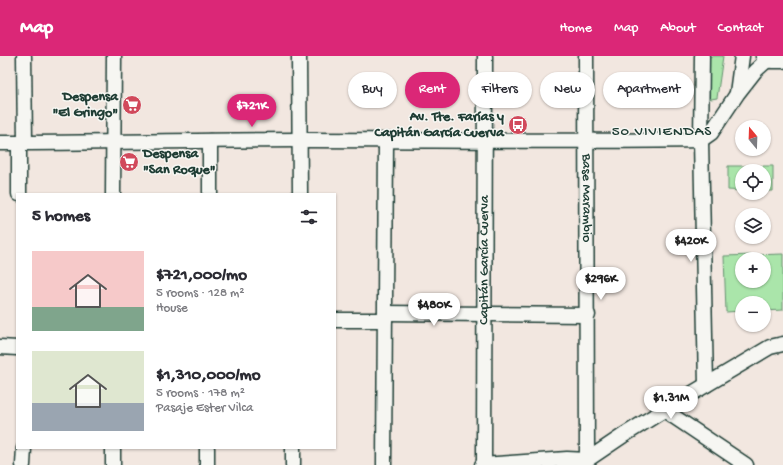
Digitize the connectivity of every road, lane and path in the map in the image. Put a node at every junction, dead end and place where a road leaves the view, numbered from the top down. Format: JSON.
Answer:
{"nodes":[{"id":1,"x":24,"y":56,"type":"edge"},
{"id":2,"x":114,"y":56,"type":"edge"},
{"id":3,"x":299,"y":56,"type":"edge"},
{"id":4,"x":485,"y":56,"type":"edge"},
{"id":5,"x":586,"y":56,"type":"edge"},
{"id":6,"x":702,"y":56,"type":"edge"},
{"id":7,"x":742,"y":56,"type":"edge"},
{"id":8,"x":773,"y":58,"type":"edge"},
{"id":9,"x":737,"y":94,"type":"junction"},
{"id":10,"x":300,"y":140,"type":"junction"},
{"id":11,"x":701,"y":140,"type":"junction"},
{"id":12,"x":210,"y":141,"type":"junction"},
{"id":13,"x":386,"y":141,"type":"junction"},
{"id":14,"x":485,"y":141,"type":"junction"},
{"id":15,"x":587,"y":142,"type":"junction"},
{"id":16,"x":0,"y":143,"type":"edge"},
{"id":17,"x":22,"y":143,"type":"junction"},
{"id":18,"x":113,"y":143,"type":"junction"},
{"id":19,"x":19,"y":193,"type":"edge"},
{"id":20,"x":114,"y":193,"type":"edge"},
{"id":21,"x":210,"y":193,"type":"edge"},
{"id":22,"x":300,"y":193,"type":"edge"},
{"id":23,"x":484,"y":315,"type":"junction"},
{"id":24,"x":588,"y":315,"type":"junction"},
{"id":25,"x":385,"y":316,"type":"junction"},
{"id":26,"x":336,"y":320,"type":"edge"},
{"id":27,"x":776,"y":345,"type":"edge"},
{"id":28,"x":0,"y":347,"type":"edge"},
{"id":29,"x":16,"y":348,"type":"edge"},
{"id":30,"x":706,"y":385,"type":"junction"},
{"id":31,"x":664,"y":410,"type":"junction"},
{"id":32,"x":24,"y":449,"type":"edge"},
{"id":33,"x":113,"y":449,"type":"edge"},
{"id":34,"x":207,"y":449,"type":"edge"},
{"id":35,"x":293,"y":449,"type":"edge"},
{"id":36,"x":585,"y":463,"type":"edge"},
{"id":37,"x":23,"y":465,"type":"edge"},
{"id":38,"x":113,"y":465,"type":"edge"},
{"id":39,"x":207,"y":465,"type":"edge"},
{"id":40,"x":293,"y":465,"type":"edge"},
{"id":41,"x":384,"y":465,"type":"edge"},
{"id":42,"x":483,"y":465,"type":"edge"},
{"id":43,"x":746,"y":465,"type":"edge"}],
"edges":[{"from":1,"to":17,"type":"street"},
{"from":2,"to":18,"type":"street"},
{"from":3,"to":10,"type":"street"},
{"from":4,"to":14,"type":"street","name":"Capitán García Cuerva"},
{"from":5,"to":15,"type":"street","name":"Base Marambio"},
{"from":6,"to":11,"type":"street"},
{"from":7,"to":9,"type":"street"},
{"from":8,"to":9,"type":"street"},
{"from":9,"to":11,"type":"street"},
{"from":10,"to":12,"type":"street"},
{"from":10,"to":13,"type":"street"},
{"from":10,"to":22,"type":"street"},
{"from":11,"to":15,"type":"street"},
{"from":11,"to":30,"type":"street"},
{"from":12,"to":18,"type":"street"},
{"from":12,"to":21,"type":"street"},
{"from":13,"to":14,"type":"street"},
{"from":13,"to":25,"type":"street"},
{"from":14,"to":15,"type":"street"},
{"from":14,"to":23,"type":"street","name":"Capitán García Cuerva"},
{"from":15,"to":24,"type":"street","name":"Base Marambio"},
{"from":16,"to":17,"type":"street"},
{"from":17,"to":18,"type":"street"},
{"from":17,"to":19,"type":"street"},
{"from":18,"to":20,"type":"street"},
{"from":23,"to":24,"type":"street"},
{"from":23,"to":25,"type":"street"},
{"from":23,"to":42,"type":"street","name":"Capitán García Cuerva"},
{"from":24,"to":36,"type":"street","name":"Base Marambio"},
{"from":25,"to":26,"type":"street"},
{"from":25,"to":41,"type":"street"},
{"from":27,"to":30,"type":"street"},
{"from":28,"to":29,"type":"street"},
{"from":30,"to":31,"type":"street"},
{"from":31,"to":36,"type":"street"},
{"from":31,"to":43,"type":"street"},
{"from":32,"to":37,"type":"street"},
{"from":33,"to":38,"type":"street"},
{"from":34,"to":39,"type":"street"},
{"from":35,"to":40,"type":"street"},
{"from":36,"to":42,"type":"street"}]}
